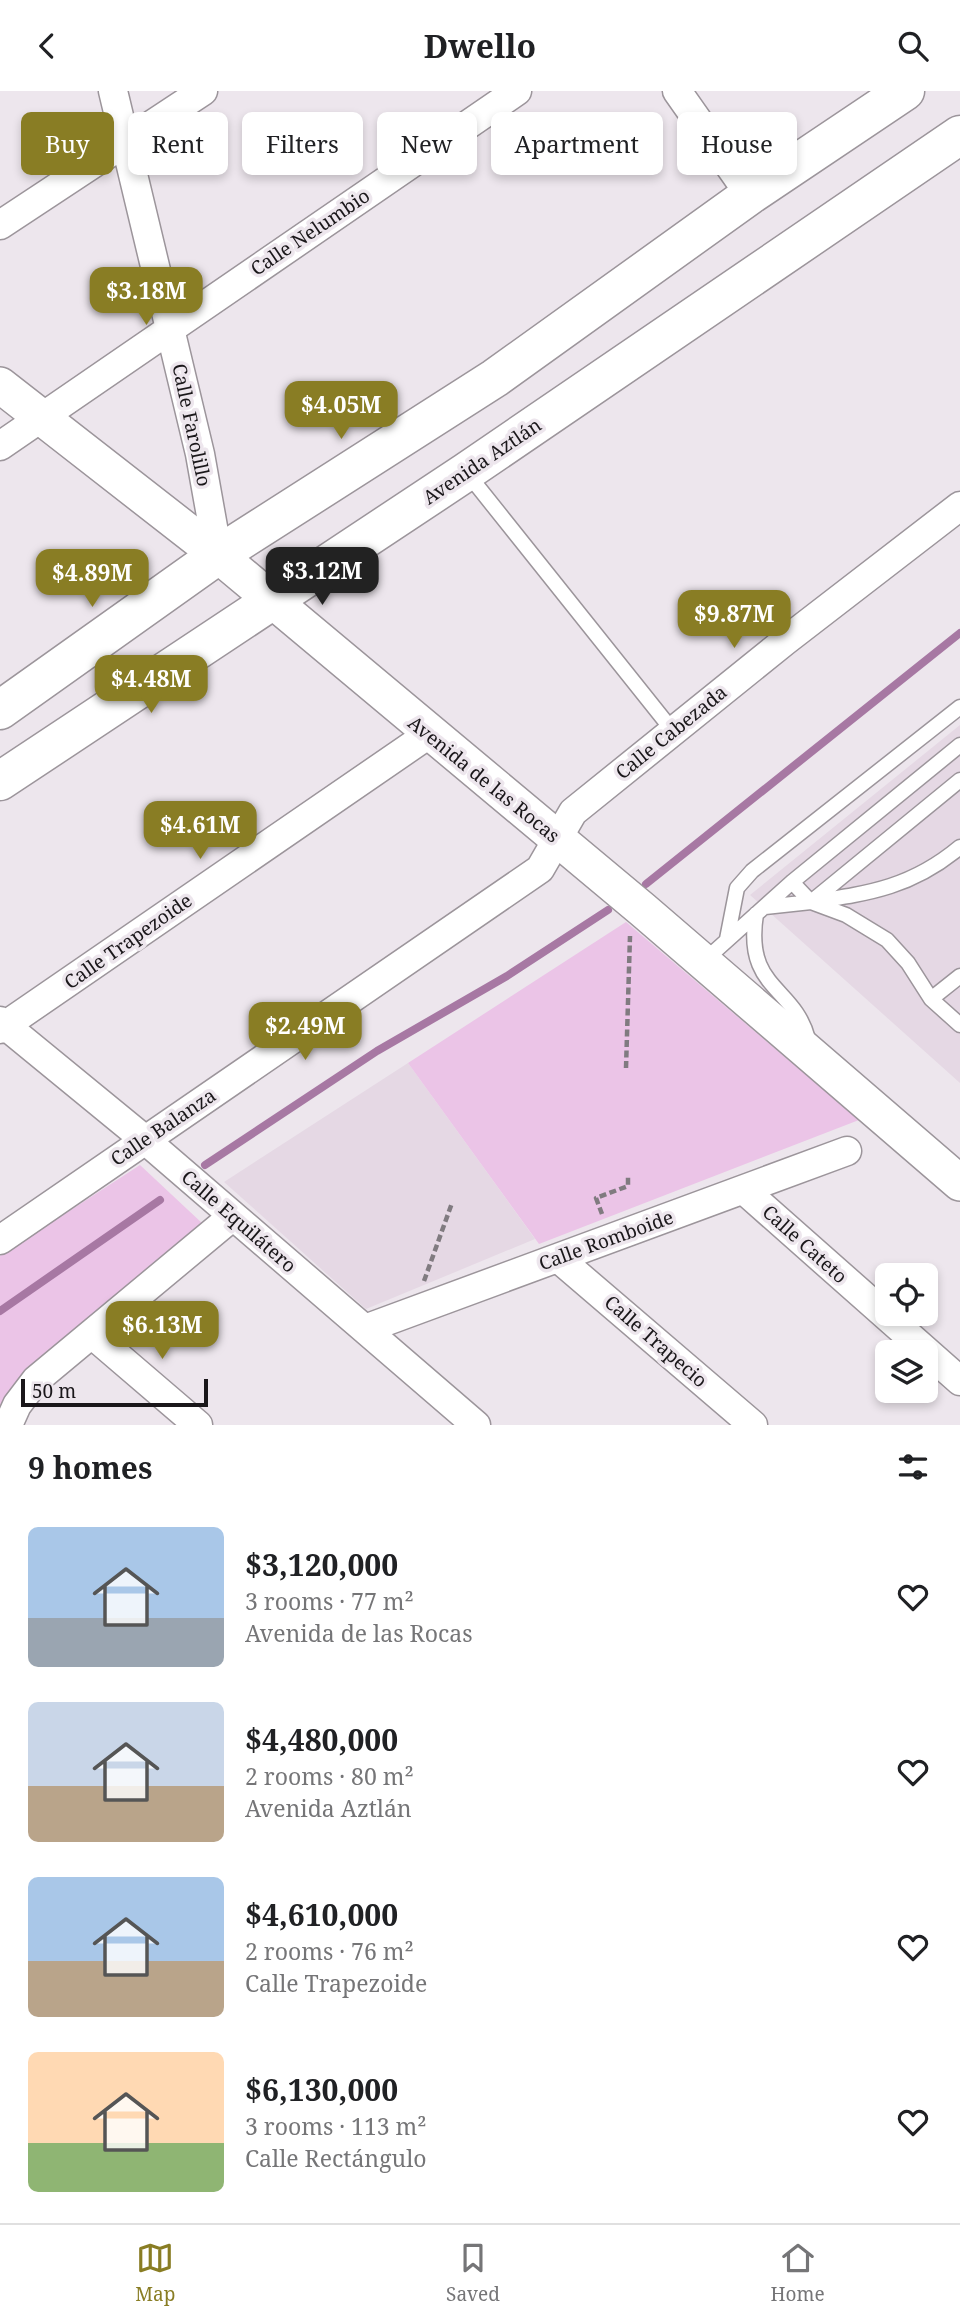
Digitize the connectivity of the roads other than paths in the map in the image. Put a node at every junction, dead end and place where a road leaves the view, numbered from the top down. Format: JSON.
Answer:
{"nodes":[{"id":1,"x":113,"y":91,"type":"edge"},
{"id":2,"x":203,"y":91,"type":"edge"},
{"id":3,"x":517,"y":91,"type":"edge"},
{"id":4,"x":677,"y":91,"type":"edge"},
{"id":5,"x":905,"y":91,"type":"edge"},
{"id":6,"x":958,"y":140,"type":"edge"},
{"id":7,"x":126,"y":142,"type":"junction"},
{"id":8,"x":750,"y":195,"type":"junction"},
{"id":9,"x":0,"y":225,"type":"edge"},
{"id":10,"x":171,"y":328,"type":"junction"},
{"id":11,"x":0,"y":385,"type":"edge"},
{"id":12,"x":40,"y":419,"type":"junction"},
{"id":13,"x":0,"y":446,"type":"edge"},
{"id":14,"x":466,"y":472,"type":"junction"},
{"id":15,"x":960,"y":506,"type":"edge"},
{"id":16,"x":218,"y":555,"type":"junction"},
{"id":17,"x":269,"y":600,"type":"junction"},
{"id":18,"x":960,"y":707,"type":"edge"},
{"id":19,"x":0,"y":710,"type":"edge"},
{"id":20,"x":673,"y":731,"type":"junction"},
{"id":21,"x":429,"y":734,"type":"junction"},
{"id":22,"x":960,"y":745,"type":"edge"},
{"id":23,"x":960,"y":780,"type":"edge"},
{"id":24,"x":0,"y":781,"type":"edge"},
{"id":25,"x":557,"y":838,"type":"junction"},
{"id":26,"x":960,"y":847,"type":"edge"},
{"id":27,"x":792,"y":882,"type":"junction"},
{"id":28,"x":811,"y":902,"type":"junction"},
{"id":29,"x":760,"y":910,"type":"junction"},
{"id":30,"x":715,"y":950,"type":"junction"},
{"id":31,"x":960,"y":976,"type":"edge"},
{"id":32,"x":931,"y":999,"type":"junction"},
{"id":33,"x":2,"y":1025,"type":"edge"},
{"id":34,"x":960,"y":1025,"type":"edge"},
{"id":35,"x":812,"y":1054,"type":"junction"},
{"id":36,"x":150,"y":1145,"type":"junction"},
{"id":37,"x":847,"y":1151,"type":"dead end"},
{"id":38,"x":960,"y":1183,"type":"edge"},
{"id":39,"x":744,"y":1190,"type":"junction"},
{"id":40,"x":233,"y":1216,"type":"junction"},
{"id":41,"x":0,"y":1240,"type":"edge"},
{"id":42,"x":558,"y":1258,"type":"junction"},
{"id":43,"x":365,"y":1329,"type":"junction"},
{"id":44,"x":93,"y":1335,"type":"junction"},
{"id":45,"x":960,"y":1381,"type":"edge"},
{"id":46,"x":8,"y":1425,"type":"edge"},
{"id":47,"x":198,"y":1425,"type":"edge"},
{"id":48,"x":476,"y":1425,"type":"edge"},
{"id":49,"x":753,"y":1425,"type":"edge"}],
"edges":[{"from":1,"to":7,"type":"street","name":"Calle Farolillo"},
{"from":2,"to":7,"type":"street"},
{"from":3,"to":10,"type":"street","name":"Calle Nelumbio"},
{"from":4,"to":8,"type":"street"},
{"from":5,"to":8,"type":"main road"},
{"from":6,"to":14,"type":"main road","name":"Avenida Aztlán"},
{"from":7,"to":9,"type":"street"},
{"from":7,"to":10,"type":"street","name":"Calle Farolillo"},
{"from":8,"to":16,"type":"main road"},
{"from":10,"to":12,"type":"street","name":"Calle Nelumbio"},
{"from":10,"to":16,"type":"street","name":"Calle Farolillo"},
{"from":11,"to":12,"type":"street","name":"Avenida de las Rocas"},
{"from":12,"to":13,"type":"street","name":"Calle Nelumbio"},
{"from":12,"to":16,"type":"street","name":"Avenida de las Rocas"},
{"from":14,"to":17,"type":"main road","name":"Avenida Aztlán"},
{"from":14,"to":20,"type":"lane"},
{"from":15,"to":20,"type":"street","name":"Calle Cabezada"},
{"from":16,"to":17,"type":"street","name":"Avenida de las Rocas"},
{"from":16,"to":19,"type":"main road"},
{"from":17,"to":21,"type":"street","name":"Avenida de las Rocas"},
{"from":17,"to":24,"type":"main road","name":"Avenida Aztlán"},
{"from":18,"to":30,"type":"lane"},
{"from":20,"to":25,"type":"street","name":"Calle Cabezada"},
{"from":21,"to":25,"type":"street","name":"Avenida de las Rocas"},
{"from":21,"to":33,"type":"street","name":"Calle Trapezoide"},
{"from":22,"to":27,"type":"lane"},
{"from":23,"to":28,"type":"lane"},
{"from":25,"to":30,"type":"street","name":"Avenida de las Rocas"},
{"from":25,"to":36,"type":"street","name":"Calle Balanza"},
{"from":26,"to":28,"type":"lane"},
{"from":27,"to":28,"type":"lane"},
{"from":27,"to":29,"type":"lane"},
{"from":28,"to":29,"type":"lane"},
{"from":28,"to":32,"type":"lane"},
{"from":29,"to":30,"type":"lane"},
{"from":29,"to":35,"type":"lane"},
{"from":30,"to":35,"type":"street","name":"Avenida de las Rocas"},
{"from":31,"to":32,"type":"lane"},
{"from":32,"to":34,"type":"lane"},
{"from":33,"to":36,"type":"street","name":"Calle Equilátero"},
{"from":35,"to":38,"type":"street","name":"Avenida de las Rocas"},
{"from":36,"to":40,"type":"street","name":"Calle Equilátero"},
{"from":36,"to":41,"type":"street","name":"Calle Balanza"},
{"from":37,"to":39,"type":"street","name":"Calle Romboide"},
{"from":39,"to":42,"type":"street","name":"Calle Romboide"},
{"from":39,"to":45,"type":"street","name":"Calle Cateto"},
{"from":40,"to":43,"type":"street","name":"Calle Equilátero"},
{"from":40,"to":44,"type":"street"},
{"from":42,"to":43,"type":"street","name":"Calle Romboide"},
{"from":42,"to":49,"type":"street","name":"Calle Trapecio"},
{"from":43,"to":48,"type":"street","name":"Calle Equilátero"},
{"from":44,"to":46,"type":"street"},
{"from":44,"to":47,"type":"street"}]}
